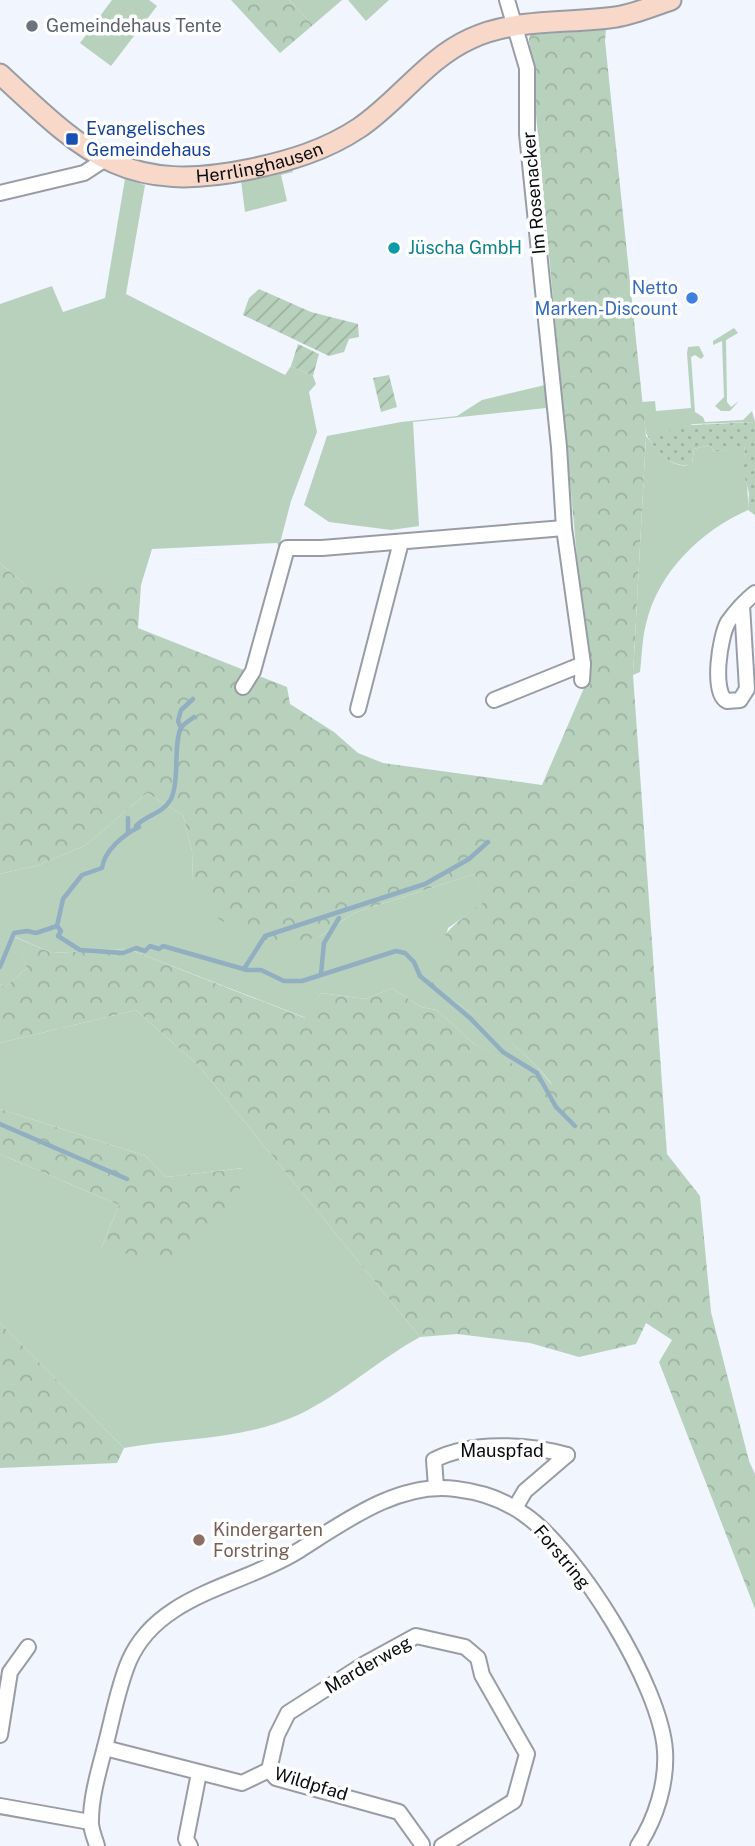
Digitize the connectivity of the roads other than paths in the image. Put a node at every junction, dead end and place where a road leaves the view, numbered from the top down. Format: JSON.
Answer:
{"nodes":[{"id":1,"x":507,"y":0,"type":"edge"},
{"id":2,"x":671,"y":0,"type":"edge"},
{"id":3,"x":521,"y":26,"type":"junction"},
{"id":4,"x":0,"y":74,"type":"edge"},
{"id":5,"x":104,"y":160,"type":"junction"},
{"id":6,"x":0,"y":193,"type":"edge"},
{"id":7,"x":564,"y":528,"type":"junction"},
{"id":8,"x":401,"y":542,"type":"junction"},
{"id":9,"x":755,"y":593,"type":"edge"},
{"id":10,"x":742,"y":605,"type":"junction"},
{"id":11,"x":583,"y":664,"type":"junction"},
{"id":12,"x":582,"y":680,"type":"dead end"},
{"id":13,"x":243,"y":687,"type":"dead end"},
{"id":14,"x":494,"y":700,"type":"dead end"},
{"id":15,"x":358,"y":709,"type":"dead end"},
{"id":16,"x":436,"y":1487,"type":"junction"},
{"id":17,"x":515,"y":1508,"type":"junction"},
{"id":18,"x":28,"y":1647,"type":"dead end"},
{"id":19,"x":0,"y":1735,"type":"edge"},
{"id":20,"x":105,"y":1748,"type":"junction"},
{"id":21,"x":269,"y":1770,"type":"junction"},
{"id":22,"x":199,"y":1773,"type":"junction"},
{"id":23,"x":0,"y":1806,"type":"edge"},
{"id":24,"x":90,"y":1822,"type":"junction"},
{"id":25,"x":421,"y":1845,"type":"edge"},
{"id":26,"x":97,"y":1846,"type":"edge"},
{"id":27,"x":190,"y":1846,"type":"edge"},
{"id":28,"x":441,"y":1846,"type":"edge"},
{"id":29,"x":638,"y":1846,"type":"edge"}],
"edges":[{"from":1,"to":3,"type":"street"},
{"from":2,"to":3,"type":"street","name":"Herrlinghausen"},
{"from":3,"to":5,"type":"street","name":"Herrlinghausen"},
{"from":3,"to":7,"type":"street","name":"Im Rosenacker"},
{"from":4,"to":5,"type":"street","name":"Herrlinghausen"},
{"from":5,"to":6,"type":"street"},
{"from":7,"to":8,"type":"street"},
{"from":7,"to":11,"type":"street","name":"Im Rosenacker"},
{"from":8,"to":13,"type":"street"},
{"from":8,"to":15,"type":"street"},
{"from":9,"to":10,"type":"street"},
{"from":10,"to":10,"type":"street"},
{"from":11,"to":12,"type":"street","name":"Im Rosenacker"},
{"from":11,"to":14,"type":"street"},
{"from":16,"to":17,"type":"street","name":"Forstring"},
{"from":16,"to":17,"type":"street","name":"Mauspfad"},
{"from":16,"to":20,"type":"street","name":"Forstring"},
{"from":17,"to":29,"type":"street","name":"Forstring"},
{"from":18,"to":19,"type":"street"},
{"from":20,"to":22,"type":"street","name":"Wildpfad"},
{"from":20,"to":24,"type":"street","name":"Forstring"},
{"from":21,"to":22,"type":"street","name":"Wildpfad"},
{"from":21,"to":25,"type":"street","name":"Wildpfad"},
{"from":21,"to":28,"type":"street","name":"Marderweg"},
{"from":22,"to":27,"type":"street"},
{"from":23,"to":24,"type":"street"},
{"from":24,"to":26,"type":"street","name":"Forstring"},
{"from":25,"to":28,"type":"street"}]}
